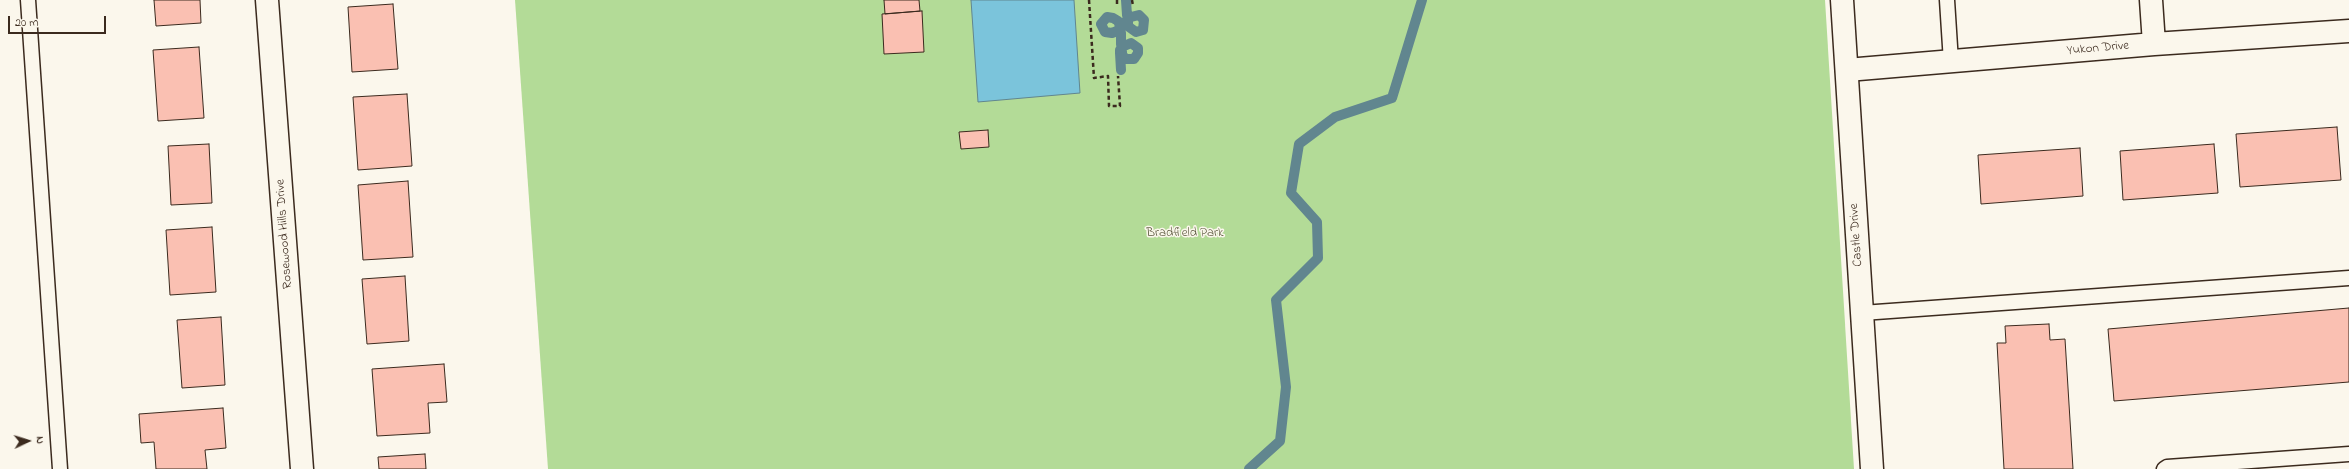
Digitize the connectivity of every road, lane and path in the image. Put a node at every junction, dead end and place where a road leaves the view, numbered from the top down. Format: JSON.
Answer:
{"nodes":[{"id":1,"x":28,"y":0,"type":"edge"},
{"id":2,"x":267,"y":0,"type":"edge"},
{"id":3,"x":1089,"y":0,"type":"edge"},
{"id":4,"x":1117,"y":0,"type":"edge"},
{"id":5,"x":1132,"y":0,"type":"edge"},
{"id":6,"x":1842,"y":0,"type":"edge"},
{"id":7,"x":1947,"y":0,"type":"edge"},
{"id":8,"x":2151,"y":0,"type":"edge"},
{"id":9,"x":1117,"y":6,"type":"dead end"},
{"id":10,"x":1132,"y":6,"type":"dead end"},
{"id":11,"x":2349,"y":32,"type":"edge"},
{"id":12,"x":2154,"y":44,"type":"junction"},
{"id":13,"x":1951,"y":62,"type":"junction"},
{"id":14,"x":1847,"y":70,"type":"junction"},
{"id":15,"x":1118,"y":76,"type":"dead end"},
{"id":16,"x":2349,"y":278,"type":"edge"},
{"id":17,"x":1862,"y":313,"type":"junction"},
{"id":18,"x":2349,"y":454,"type":"edge"},
{"id":19,"x":60,"y":469,"type":"edge"},
{"id":20,"x":302,"y":469,"type":"edge"},
{"id":21,"x":1872,"y":469,"type":"edge"},
{"id":22,"x":2164,"y":469,"type":"edge"}],
"edges":[{"from":1,"to":19,"type":"lane"},
{"from":2,"to":20,"type":"street","name":"Rosewood Hills Drive"},
{"from":3,"to":15,"type":"path"},
{"from":4,"to":9,"type":"path"},
{"from":5,"to":10,"type":"path"},
{"from":6,"to":14,"type":"street","name":"Castle Drive"},
{"from":7,"to":13,"type":"lane"},
{"from":8,"to":12,"type":"street"},
{"from":11,"to":12,"type":"street","name":"Yukon Drive"},
{"from":12,"to":13,"type":"street","name":"Yukon Drive"},
{"from":13,"to":14,"type":"street","name":"Yukon Drive"},
{"from":14,"to":17,"type":"street","name":"Castle Drive"},
{"from":16,"to":17,"type":"lane"},
{"from":17,"to":21,"type":"street","name":"Castle Drive"},
{"from":18,"to":22,"type":"lane"}]}
